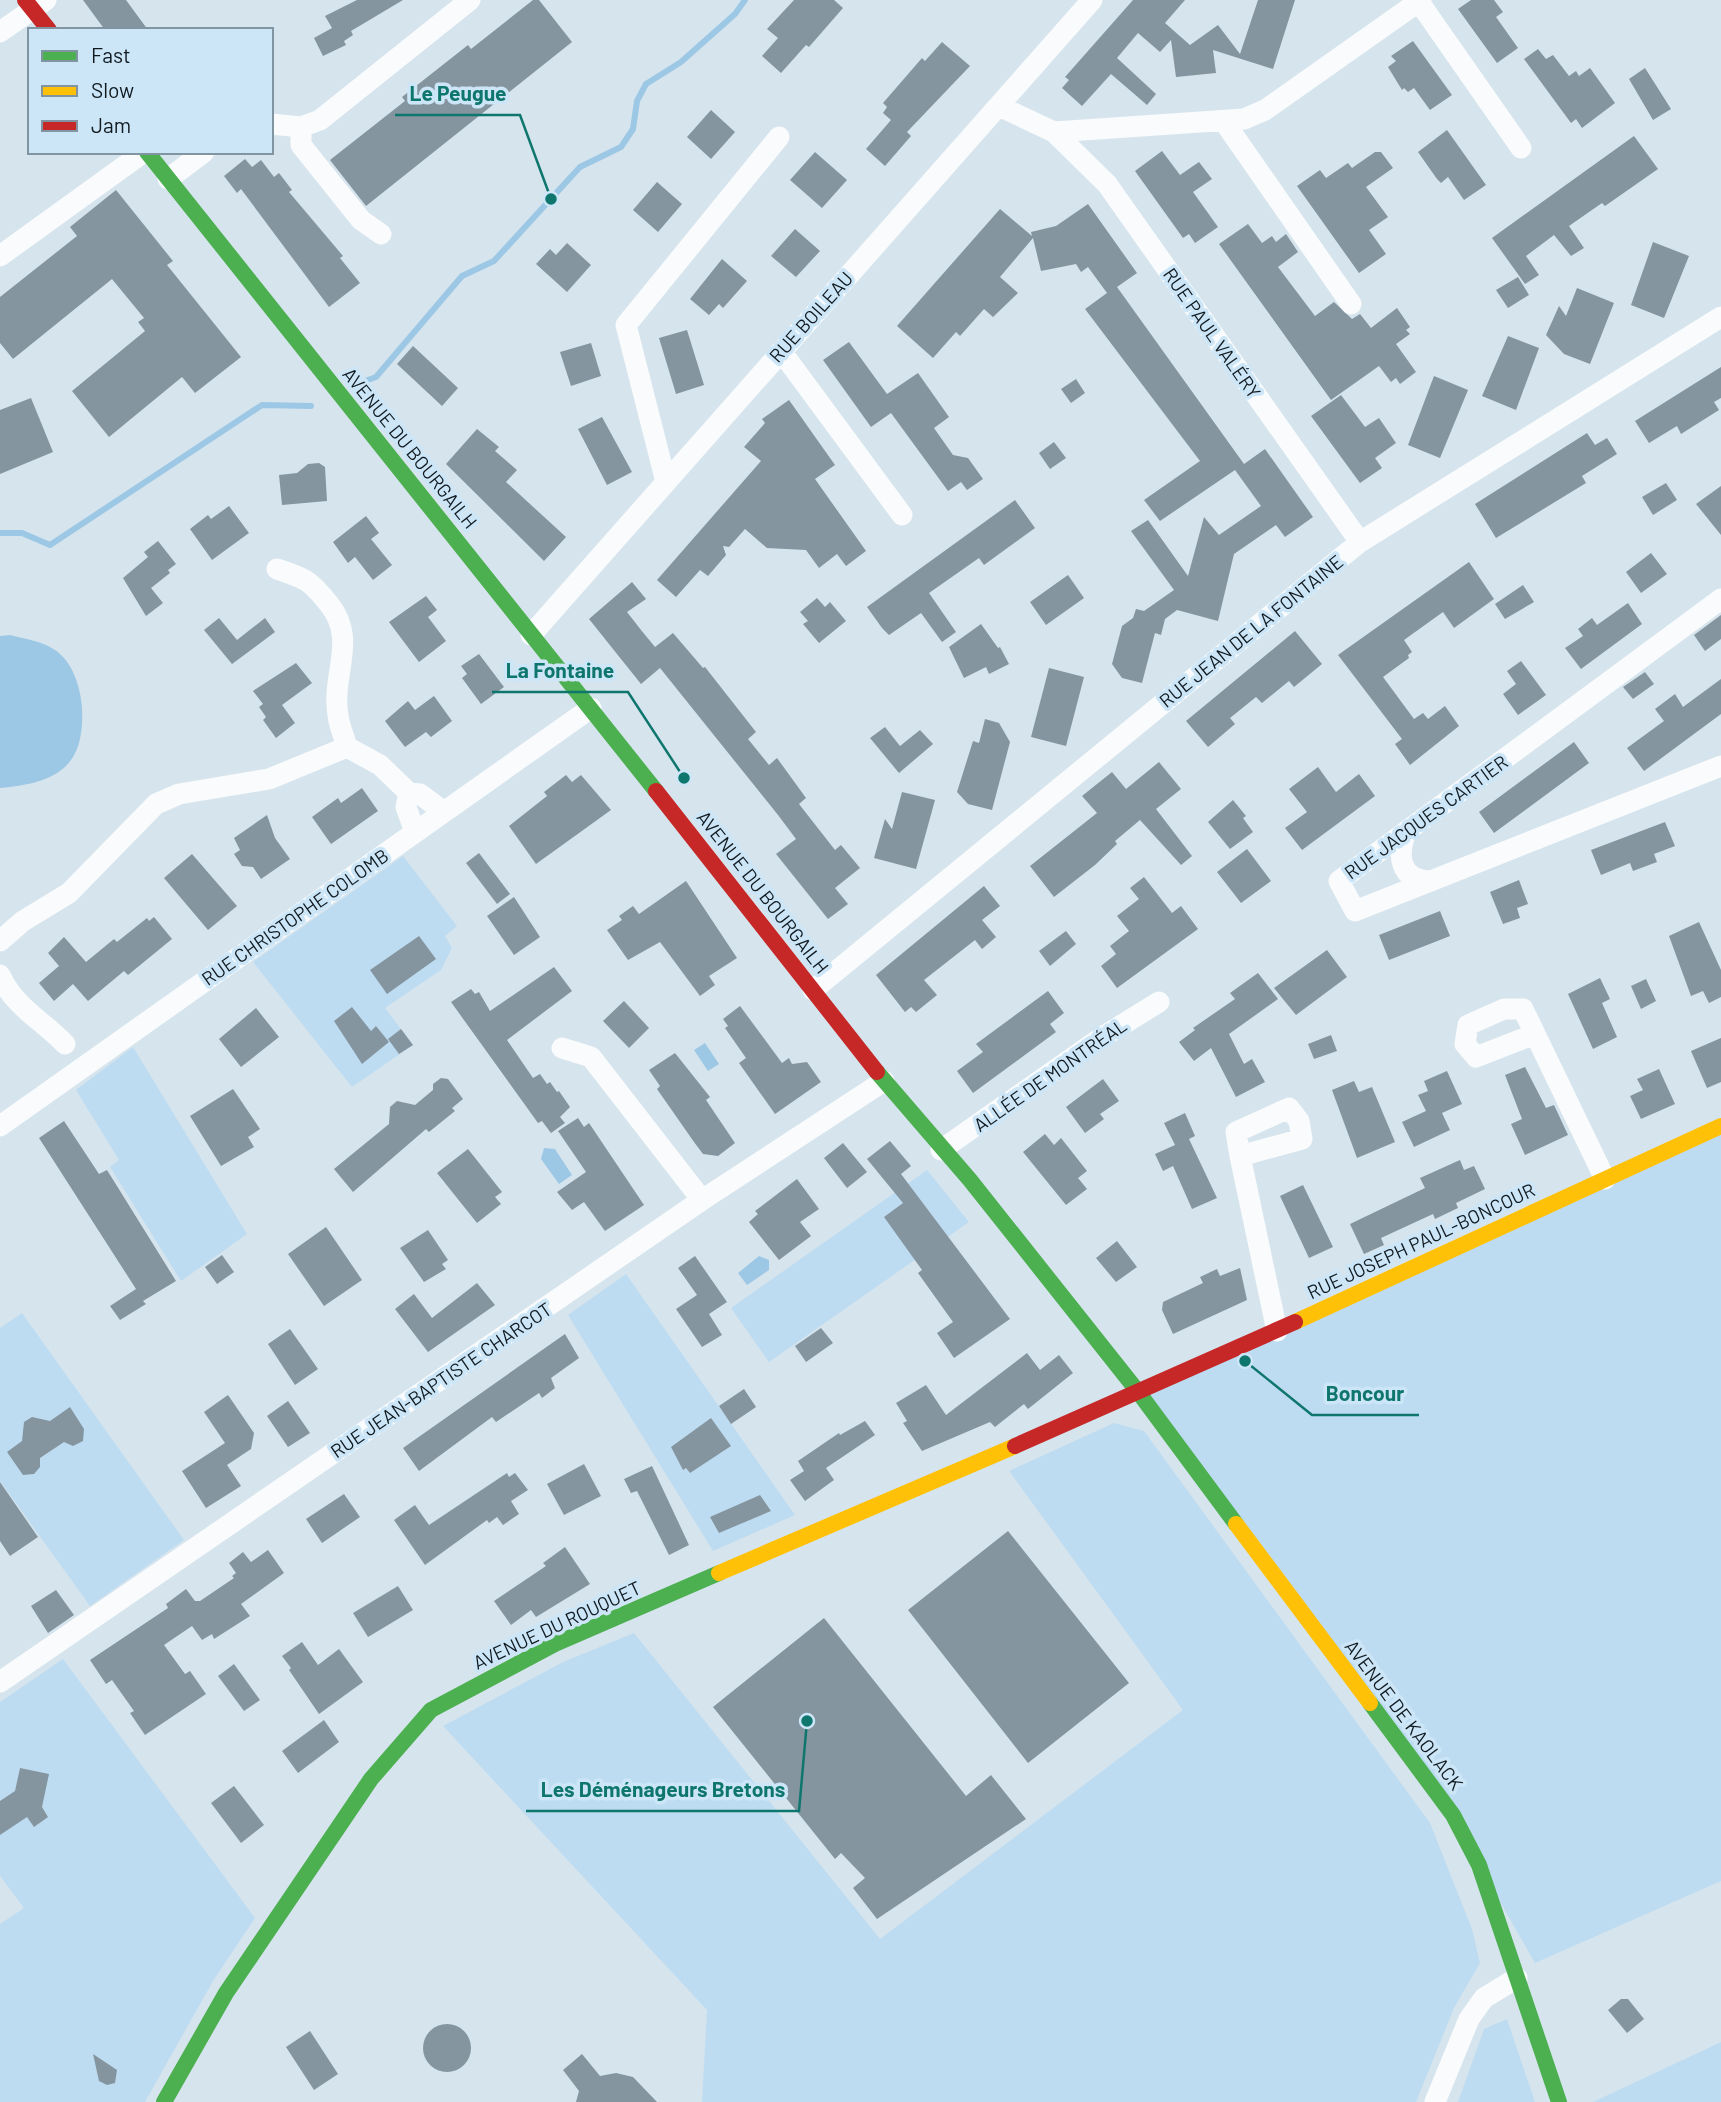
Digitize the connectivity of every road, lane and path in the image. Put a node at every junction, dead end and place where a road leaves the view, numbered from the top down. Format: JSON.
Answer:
{"nodes":[{"id":1,"x":470,"y":0,"type":"edge"},
{"id":2,"x":1092,"y":0,"type":"edge"},
{"id":3,"x":1420,"y":1,"type":"edge"},
{"id":4,"x":34,"y":3,"type":"edge"},
{"id":5,"x":48,"y":28,"type":"edge"},
{"id":6,"x":0,"y":32,"type":"edge"},
{"id":7,"x":999,"y":106,"type":"junction"},
{"id":8,"x":1225,"y":123,"type":"junction"},
{"id":9,"x":273,"y":124,"type":"edge"},
{"id":10,"x":301,"y":127,"type":"junction"},
{"id":11,"x":1054,"y":132,"type":"junction"},
{"id":12,"x":779,"y":137,"type":"dead end"},
{"id":13,"x":1521,"y":148,"type":"dead end"},
{"id":14,"x":143,"y":154,"type":"edge"},
{"id":15,"x":148,"y":154,"type":"edge"},
{"id":16,"x":201,"y":154,"type":"edge"},
{"id":17,"x":168,"y":179,"type":"junction"},
{"id":18,"x":381,"y":234,"type":"dead end"},
{"id":19,"x":0,"y":256,"type":"edge"},
{"id":20,"x":1351,"y":304,"type":"dead end"},
{"id":21,"x":1721,"y":317,"type":"edge"},
{"id":22,"x":781,"y":351,"type":"junction"},
{"id":23,"x":666,"y":482,"type":"junction"},
{"id":24,"x":902,"y":515,"type":"dead end"},
{"id":25,"x":1360,"y":542,"type":"junction"},
{"id":26,"x":277,"y":569,"type":"dead end"},
{"id":27,"x":1721,"y":599,"type":"edge"},
{"id":28,"x":531,"y":635,"type":"junction"},
{"id":29,"x":591,"y":708,"type":"junction"},
{"id":30,"x":347,"y":747,"type":"junction"},
{"id":31,"x":1721,"y":766,"type":"edge"},
{"id":32,"x":409,"y":793,"type":"junction"},
{"id":33,"x":444,"y":812,"type":"junction"},
{"id":34,"x":415,"y":832,"type":"junction"},
{"id":35,"x":1406,"y":832,"type":"junction"},
{"id":36,"x":1430,"y":881,"type":"junction"},
{"id":37,"x":0,"y":942,"type":"edge"},
{"id":38,"x":0,"y":975,"type":"edge"},
{"id":39,"x":813,"y":990,"type":"junction"},
{"id":40,"x":1159,"y":1002,"type":"dead end"},
{"id":41,"x":1535,"y":1034,"type":"dead end"},
{"id":42,"x":65,"y":1044,"type":"junction"},
{"id":43,"x":562,"y":1048,"type":"dead end"},
{"id":44,"x":97,"y":1057,"type":"junction"},
{"id":45,"x":71,"y":1076,"type":"junction"},
{"id":46,"x":884,"y":1081,"type":"junction"},
{"id":47,"x":0,"y":1126,"type":"edge"},
{"id":48,"x":1721,"y":1126,"type":"edge"},
{"id":49,"x":941,"y":1150,"type":"junction"},
{"id":50,"x":1240,"y":1156,"type":"dead end"},
{"id":51,"x":1605,"y":1179,"type":"junction"},
{"id":52,"x":702,"y":1200,"type":"junction"},
{"id":53,"x":1277,"y":1331,"type":"junction"},
{"id":54,"x":1139,"y":1393,"type":"junction"},
{"id":55,"x":0,"y":1682,"type":"edge"},
{"id":56,"x":1517,"y":1979,"type":"junction"},
{"id":57,"x":164,"y":2102,"type":"edge"},
{"id":58,"x":1435,"y":2102,"type":"edge"},
{"id":59,"x":1559,"y":2102,"type":"edge"}],
"edges":[{"from":1,"to":10,"type":"street"},
{"from":2,"to":7,"type":"street","name":"RUE BOILEAU"},
{"from":3,"to":8,"type":"street"},
{"from":3,"to":13,"type":"street"},
{"from":4,"to":5,"type":"main road"},
{"from":4,"to":6,"type":"street"},
{"from":7,"to":11,"type":"street"},
{"from":7,"to":22,"type":"street","name":"RUE BOILEAU"},
{"from":8,"to":11,"type":"street"},
{"from":8,"to":20,"type":"street"},
{"from":9,"to":10,"type":"street"},
{"from":10,"to":18,"type":"street"},
{"from":11,"to":25,"type":"street","name":"RUE PAUL VALÉRY"},
{"from":12,"to":23,"type":"street"},
{"from":14,"to":19,"type":"street"},
{"from":15,"to":17,"type":"main road","name":"AVENUE DU BOURGAILH"},
{"from":16,"to":17,"type":"street"},
{"from":17,"to":28,"type":"main road","name":"AVENUE DU BOURGAILH"},
{"from":21,"to":25,"type":"street","name":"RUE JEAN DE LA FONTAINE"},
{"from":22,"to":23,"type":"street","name":"RUE BOILEAU"},
{"from":22,"to":24,"type":"street"},
{"from":23,"to":28,"type":"street","name":"RUE BOILEAU"},
{"from":25,"to":39,"type":"street","name":"RUE JEAN DE LA FONTAINE"},
{"from":26,"to":30,"type":"street"},
{"from":27,"to":35,"type":"street","name":"RUE JACQUES CARTIER"},
{"from":28,"to":29,"type":"main road","name":"AVENUE DU BOURGAILH"},
{"from":29,"to":33,"type":"street","name":"RUE CHRISTOPHE COLOMB"},
{"from":29,"to":39,"type":"main road","name":"AVENUE DU BOURGAILH"},
{"from":30,"to":32,"type":"street"},
{"from":30,"to":37,"type":"street"},
{"from":31,"to":36,"type":"street","name":"RUE JACQUES CARTIER"},
{"from":32,"to":33,"type":"street"},
{"from":32,"to":34,"type":"street"},
{"from":33,"to":34,"type":"street","name":"RUE CHRISTOPHE COLOMB"},
{"from":34,"to":44,"type":"street","name":"RUE CHRISTOPHE COLOMB"},
{"from":35,"to":36,"type":"street"},
{"from":35,"to":36,"type":"street","name":"RUE JACQUES CARTIER"},
{"from":38,"to":42,"type":"street"},
{"from":39,"to":46,"type":"main road","name":"AVENUE DU BOURGAILH"},
{"from":40,"to":49,"type":"street","name":"ALLÉE DE MONTRÉAL"},
{"from":41,"to":51,"type":"street"},
{"from":42,"to":44,"type":"street"},
{"from":42,"to":45,"type":"street"},
{"from":43,"to":52,"type":"street"},
{"from":44,"to":45,"type":"street","name":"RUE CHRISTOPHE COLOMB"},
{"from":45,"to":47,"type":"street","name":"RUE CHRISTOPHE COLOMB"},
{"from":46,"to":49,"type":"main road","name":"AVENUE DU BOURGAILH"},
{"from":46,"to":52,"type":"street","name":"RUE JEAN-BAPTISTE CHARCOT"},
{"from":48,"to":51,"type":"main road","name":"RUE JOSEPH PAUL-BONCOUR"},
{"from":49,"to":54,"type":"main road","name":"AVENUE DU BOURGAILH"},
{"from":50,"to":53,"type":"street"},
{"from":51,"to":53,"type":"main road","name":"RUE JOSEPH PAUL-BONCOUR"},
{"from":52,"to":55,"type":"street","name":"RUE JEAN-BAPTISTE CHARCOT"},
{"from":53,"to":54,"type":"main road","name":"RUE JOSEPH PAUL-BONCOUR"},
{"from":54,"to":56,"type":"main road","name":"AVENUE DE KAOLACK"},
{"from":54,"to":57,"type":"main road","name":"AVENUE DU ROUQUET"},
{"from":56,"to":58,"type":"street"},
{"from":56,"to":59,"type":"main road","name":"AVENUE DE KAOLACK"}]}
